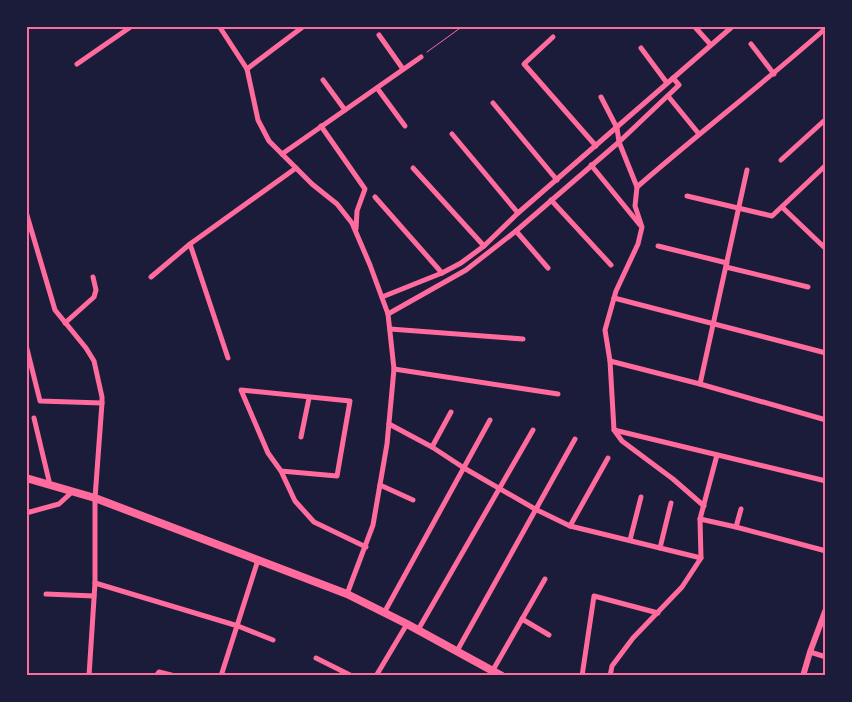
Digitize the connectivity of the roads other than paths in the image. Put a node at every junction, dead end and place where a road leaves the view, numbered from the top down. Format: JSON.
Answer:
{"nodes":[{"id":1,"x":132,"y":26,"type":"edge"},
{"id":2,"x":219,"y":26,"type":"edge"},
{"id":3,"x":304,"y":26,"type":"edge"},
{"id":4,"x":694,"y":26,"type":"edge"},
{"id":5,"x":733,"y":26,"type":"edge"},
{"id":6,"x":826,"y":28,"type":"edge"},
{"id":7,"x":379,"y":36,"type":"dead end"},
{"id":8,"x":552,"y":37,"type":"dead end"},
{"id":9,"x":751,"y":44,"type":"dead end"},
{"id":10,"x":711,"y":45,"type":"junction"},
{"id":11,"x":641,"y":48,"type":"dead end"},
{"id":12,"x":421,"y":56,"type":"road end"},
{"id":13,"x":78,"y":64,"type":"dead end"},
{"id":14,"x":247,"y":69,"type":"junction"},
{"id":15,"x":403,"y":69,"type":"junction"},
{"id":16,"x":774,"y":74,"type":"junction"},
{"id":17,"x":674,"y":78,"type":"junction"},
{"id":18,"x":324,"y":80,"type":"dead end"},
{"id":19,"x":667,"y":83,"type":"junction"},
{"id":20,"x":377,"y":88,"type":"junction"},
{"id":21,"x":668,"y":96,"type":"junction"},
{"id":22,"x":601,"y":97,"type":"dead end"},
{"id":23,"x":493,"y":103,"type":"dead end"},
{"id":24,"x":345,"y":110,"type":"junction"},
{"id":25,"x":826,"y":119,"type":"edge"},
{"id":26,"x":321,"y":126,"type":"junction"},
{"id":27,"x":405,"y":126,"type":"dead end"},
{"id":28,"x":617,"y":128,"type":"junction"},
{"id":29,"x":452,"y":134,"type":"dead end"},
{"id":30,"x":699,"y":134,"type":"junction"},
{"id":31,"x":619,"y":142,"type":"junction"},
{"id":32,"x":596,"y":146,"type":"junction"},
{"id":33,"x":282,"y":154,"type":"junction"},
{"id":34,"x":781,"y":160,"type":"dead end"},
{"id":35,"x":591,"y":165,"type":"junction"},
{"id":36,"x":826,"y":165,"type":"edge"},
{"id":37,"x":296,"y":168,"type":"junction"},
{"id":38,"x":413,"y":168,"type":"dead end"},
{"id":39,"x":747,"y":170,"type":"dead end"},
{"id":40,"x":556,"y":180,"type":"junction"},
{"id":41,"x":637,"y":187,"type":"junction"},
{"id":42,"x":687,"y":196,"type":"dead end"},
{"id":43,"x":375,"y":197,"type":"dead end"},
{"id":44,"x":551,"y":200,"type":"junction"},
{"id":45,"x":739,"y":207,"type":"junction"},
{"id":46,"x":782,"y":207,"type":"junction"},
{"id":47,"x":26,"y":212,"type":"edge"},
{"id":48,"x":518,"y":213,"type":"junction"},
{"id":49,"x":642,"y":227,"type":"junction"},
{"id":50,"x":356,"y":230,"type":"junction"},
{"id":51,"x":516,"y":231,"type":"junction"},
{"id":52,"x":190,"y":244,"type":"junction"},
{"id":53,"x":484,"y":246,"type":"junction"},
{"id":54,"x":658,"y":246,"type":"dead end"},
{"id":55,"x":826,"y":249,"type":"edge"},
{"id":56,"x":611,"y":265,"type":"dead end"},
{"id":57,"x":726,"y":265,"type":"junction"},
{"id":58,"x":548,"y":268,"type":"dead end"},
{"id":59,"x":442,"y":273,"type":"junction"},
{"id":60,"x":94,"y":277,"type":"dead end"},
{"id":61,"x":151,"y":277,"type":"dead end"},
{"id":62,"x":808,"y":287,"type":"dead end"},
{"id":63,"x":382,"y":297,"type":"junction"},
{"id":64,"x":614,"y":298,"type":"junction"},
{"id":65,"x":388,"y":314,"type":"junction"},
{"id":66,"x":64,"y":323,"type":"junction"},
{"id":67,"x":713,"y":323,"type":"junction"},
{"id":68,"x":390,"y":329,"type":"junction"},
{"id":69,"x":523,"y":339,"type":"dead end"},
{"id":70,"x":26,"y":346,"type":"edge"},
{"id":71,"x":826,"y":353,"type":"edge"},
{"id":72,"x":228,"y":358,"type":"dead end"},
{"id":73,"x":610,"y":361,"type":"junction"},
{"id":74,"x":394,"y":369,"type":"junction"},
{"id":75,"x":700,"y":384,"type":"junction"},
{"id":76,"x":558,"y":394,"type":"dead end"},
{"id":77,"x":309,"y":398,"type":"junction"},
{"id":78,"x":102,"y":403,"type":"junction"},
{"id":79,"x":451,"y":412,"type":"dead end"},
{"id":80,"x":34,"y":418,"type":"dead end"},
{"id":81,"x":490,"y":420,"type":"dead end"},
{"id":82,"x":826,"y":420,"type":"edge"},
{"id":83,"x":389,"y":424,"type":"junction"},
{"id":84,"x":533,"y":430,"type":"dead end"},
{"id":85,"x":614,"y":430,"type":"junction"},
{"id":86,"x":300,"y":437,"type":"dead end"},
{"id":87,"x":575,"y":439,"type":"dead end"},
{"id":88,"x":432,"y":448,"type":"junction"},
{"id":89,"x":717,"y":455,"type":"junction"},
{"id":90,"x":608,"y":458,"type":"dead end"},
{"id":91,"x":464,"y":468,"type":"junction"},
{"id":92,"x":280,"y":470,"type":"junction"},
{"id":93,"x":26,"y":478,"type":"edge"},
{"id":94,"x":826,"y":481,"type":"edge"},
{"id":95,"x":380,"y":485,"type":"junction"},
{"id":96,"x":50,"y":486,"type":"junction"},
{"id":97,"x":500,"y":488,"type":"junction"},
{"id":98,"x":72,"y":492,"type":"junction"},
{"id":99,"x":641,"y":497,"type":"dead end"},
{"id":100,"x":95,"y":498,"type":"junction"},
{"id":101,"x":414,"y":500,"type":"dead end"},
{"id":102,"x":671,"y":503,"type":"dead end"},
{"id":103,"x":704,"y":506,"type":"junction"},
{"id":104,"x":535,"y":509,"type":"junction"},
{"id":105,"x":741,"y":509,"type":"dead end"},
{"id":106,"x":26,"y":513,"type":"edge"},
{"id":107,"x":700,"y":519,"type":"junction"},
{"id":108,"x":570,"y":526,"type":"junction"},
{"id":109,"x":736,"y":527,"type":"junction"},
{"id":110,"x":630,"y":540,"type":"junction"},
{"id":111,"x":366,"y":547,"type":"junction"},
{"id":112,"x":660,"y":548,"type":"junction"},
{"id":113,"x":826,"y":551,"type":"edge"},
{"id":114,"x":701,"y":558,"type":"junction"},
{"id":115,"x":258,"y":560,"type":"junction"},
{"id":116,"x":546,"y":579,"type":"dead end"},
{"id":117,"x":95,"y":583,"type":"junction"},
{"id":118,"x":46,"y":594,"type":"dead end"},
{"id":119,"x":347,"y":594,"type":"junction"},
{"id":120,"x":94,"y":596,"type":"junction"},
{"id":121,"x":826,"y":609,"type":"edge"},
{"id":122,"x":384,"y":612,"type":"junction"},
{"id":123,"x":658,"y":613,"type":"junction"},
{"id":124,"x":522,"y":619,"type":"junction"},
{"id":125,"x":407,"y":624,"type":"junction"},
{"id":126,"x":238,"y":626,"type":"junction"},
{"id":127,"x":418,"y":630,"type":"junction"},
{"id":128,"x":549,"y":634,"type":"dead end"},
{"id":129,"x":273,"y":640,"type":"dead end"},
{"id":130,"x":457,"y":651,"type":"junction"},
{"id":131,"x":810,"y":652,"type":"junction"},
{"id":132,"x":826,"y":656,"type":"edge"},
{"id":133,"x":316,"y":658,"type":"dead end"},
{"id":134,"x":492,"y":670,"type":"junction"},
{"id":135,"x":89,"y":676,"type":"edge"},
{"id":136,"x":156,"y":676,"type":"edge"},
{"id":137,"x":175,"y":676,"type":"edge"},
{"id":138,"x":221,"y":676,"type":"edge"},
{"id":139,"x":352,"y":676,"type":"edge"},
{"id":140,"x":376,"y":676,"type":"edge"},
{"id":141,"x":502,"y":676,"type":"edge"},
{"id":142,"x":582,"y":676,"type":"edge"},
{"id":143,"x":610,"y":676,"type":"edge"},
{"id":144,"x":803,"y":676,"type":"edge"}],
"edges":[{"from":1,"to":13,"type":"street"},
{"from":2,"to":14,"type":"street"},
{"from":3,"to":14,"type":"street"},
{"from":4,"to":10,"type":"street"},
{"from":5,"to":10,"type":"street"},
{"from":6,"to":16,"type":"street"},
{"from":7,"to":15,"type":"street"},
{"from":8,"to":32,"type":"street"},
{"from":9,"to":16,"type":"street"},
{"from":10,"to":17,"type":"street"},
{"from":11,"to":19,"type":"street"},
{"from":12,"to":15,"type":"street"},
{"from":14,"to":33,"type":"street"},
{"from":15,"to":20,"type":"street"},
{"from":16,"to":30,"type":"street"},
{"from":17,"to":19,"type":"street"},
{"from":17,"to":21,"type":"street"},
{"from":18,"to":24,"type":"street"},
{"from":19,"to":28,"type":"street"},
{"from":20,"to":24,"type":"street"},
{"from":20,"to":27,"type":"street"},
{"from":21,"to":30,"type":"street"},
{"from":21,"to":31,"type":"street"},
{"from":22,"to":28,"type":"street"},
{"from":23,"to":40,"type":"street"},
{"from":24,"to":26,"type":"street"},
{"from":25,"to":34,"type":"street"},
{"from":26,"to":33,"type":"street"},
{"from":26,"to":50,"type":"street"},
{"from":28,"to":31,"type":"street"},
{"from":28,"to":32,"type":"street"},
{"from":29,"to":48,"type":"street"},
{"from":30,"to":41,"type":"street"},
{"from":31,"to":35,"type":"street"},
{"from":31,"to":41,"type":"street"},
{"from":32,"to":40,"type":"street"},
{"from":33,"to":37,"type":"street"},
{"from":35,"to":44,"type":"street"},
{"from":35,"to":49,"type":"street"},
{"from":36,"to":46,"type":"street"},
{"from":37,"to":50,"type":"street"},
{"from":37,"to":52,"type":"street"},
{"from":38,"to":53,"type":"street"},
{"from":39,"to":45,"type":"street"},
{"from":40,"to":48,"type":"street"},
{"from":41,"to":49,"type":"street"},
{"from":42,"to":45,"type":"street"},
{"from":43,"to":59,"type":"street"},
{"from":44,"to":51,"type":"street"},
{"from":44,"to":56,"type":"street"},
{"from":45,"to":46,"type":"street"},
{"from":45,"to":57,"type":"street"},
{"from":46,"to":55,"type":"street"},
{"from":47,"to":66,"type":"street"},
{"from":48,"to":53,"type":"street"},
{"from":49,"to":64,"type":"street"},
{"from":50,"to":63,"type":"street"},
{"from":51,"to":58,"type":"street"},
{"from":51,"to":65,"type":"street"},
{"from":52,"to":61,"type":"street"},
{"from":52,"to":72,"type":"street"},
{"from":53,"to":59,"type":"street"},
{"from":54,"to":57,"type":"street"},
{"from":57,"to":62,"type":"street"},
{"from":57,"to":67,"type":"street"},
{"from":59,"to":63,"type":"street"},
{"from":60,"to":66,"type":"street"},
{"from":63,"to":65,"type":"street"},
{"from":64,"to":67,"type":"street"},
{"from":64,"to":73,"type":"street"},
{"from":65,"to":68,"type":"street"},
{"from":66,"to":78,"type":"street"},
{"from":67,"to":71,"type":"street"},
{"from":67,"to":75,"type":"street"},
{"from":68,"to":69,"type":"street"},
{"from":68,"to":74,"type":"street"},
{"from":70,"to":78,"type":"street"},
{"from":73,"to":75,"type":"street"},
{"from":73,"to":85,"type":"street"},
{"from":74,"to":76,"type":"street"},
{"from":74,"to":83,"type":"street"},
{"from":75,"to":82,"type":"street"},
{"from":77,"to":86,"type":"street"},
{"from":77,"to":92,"type":"street"},
{"from":77,"to":92,"type":"street"},
{"from":78,"to":100,"type":"street"},
{"from":79,"to":88,"type":"street"},
{"from":80,"to":96,"type":"street"},
{"from":81,"to":91,"type":"street"},
{"from":83,"to":88,"type":"street"},
{"from":83,"to":95,"type":"street"},
{"from":84,"to":97,"type":"street"},
{"from":85,"to":89,"type":"street"},
{"from":85,"to":103,"type":"street"},
{"from":87,"to":104,"type":"street"},
{"from":88,"to":91,"type":"street"},
{"from":89,"to":94,"type":"street"},
{"from":89,"to":103,"type":"street"},
{"from":90,"to":108,"type":"street"},
{"from":91,"to":97,"type":"street"},
{"from":91,"to":122,"type":"street"},
{"from":92,"to":111,"type":"street"},
{"from":93,"to":96,"type":"main road"},
{"from":95,"to":101,"type":"street"},
{"from":95,"to":111,"type":"street"},
{"from":96,"to":98,"type":"main road"},
{"from":97,"to":104,"type":"street"},
{"from":97,"to":127,"type":"street"},
{"from":98,"to":100,"type":"main road"},
{"from":98,"to":106,"type":"street"},
{"from":99,"to":110,"type":"street"},
{"from":100,"to":115,"type":"main road"},
{"from":100,"to":117,"type":"street"},
{"from":102,"to":112,"type":"street"},
{"from":103,"to":107,"type":"street"},
{"from":104,"to":108,"type":"street"},
{"from":104,"to":130,"type":"street"},
{"from":105,"to":109,"type":"street"},
{"from":107,"to":109,"type":"street"},
{"from":107,"to":114,"type":"street"},
{"from":108,"to":110,"type":"street"},
{"from":109,"to":113,"type":"street"},
{"from":110,"to":112,"type":"street"},
{"from":111,"to":119,"type":"street"},
{"from":112,"to":114,"type":"street"},
{"from":114,"to":123,"type":"street"},
{"from":115,"to":119,"type":"main road"},
{"from":115,"to":126,"type":"street"},
{"from":116,"to":124,"type":"street"},
{"from":117,"to":120,"type":"street"},
{"from":117,"to":126,"type":"street"},
{"from":118,"to":120,"type":"street"},
{"from":119,"to":122,"type":"main road"},
{"from":120,"to":135,"type":"street"},
{"from":121,"to":131,"type":"street"},
{"from":122,"to":125,"type":"main road"},
{"from":123,"to":142,"type":"street"},
{"from":123,"to":143,"type":"street"},
{"from":124,"to":128,"type":"street"},
{"from":124,"to":134,"type":"street"},
{"from":125,"to":127,"type":"main road"},
{"from":125,"to":140,"type":"street"},
{"from":126,"to":129,"type":"street"},
{"from":126,"to":138,"type":"street"},
{"from":127,"to":130,"type":"main road"},
{"from":130,"to":134,"type":"main road"},
{"from":131,"to":132,"type":"street"},
{"from":131,"to":144,"type":"street"},
{"from":133,"to":139,"type":"street"},
{"from":134,"to":141,"type":"main road"},
{"from":136,"to":137,"type":"street"}]}
